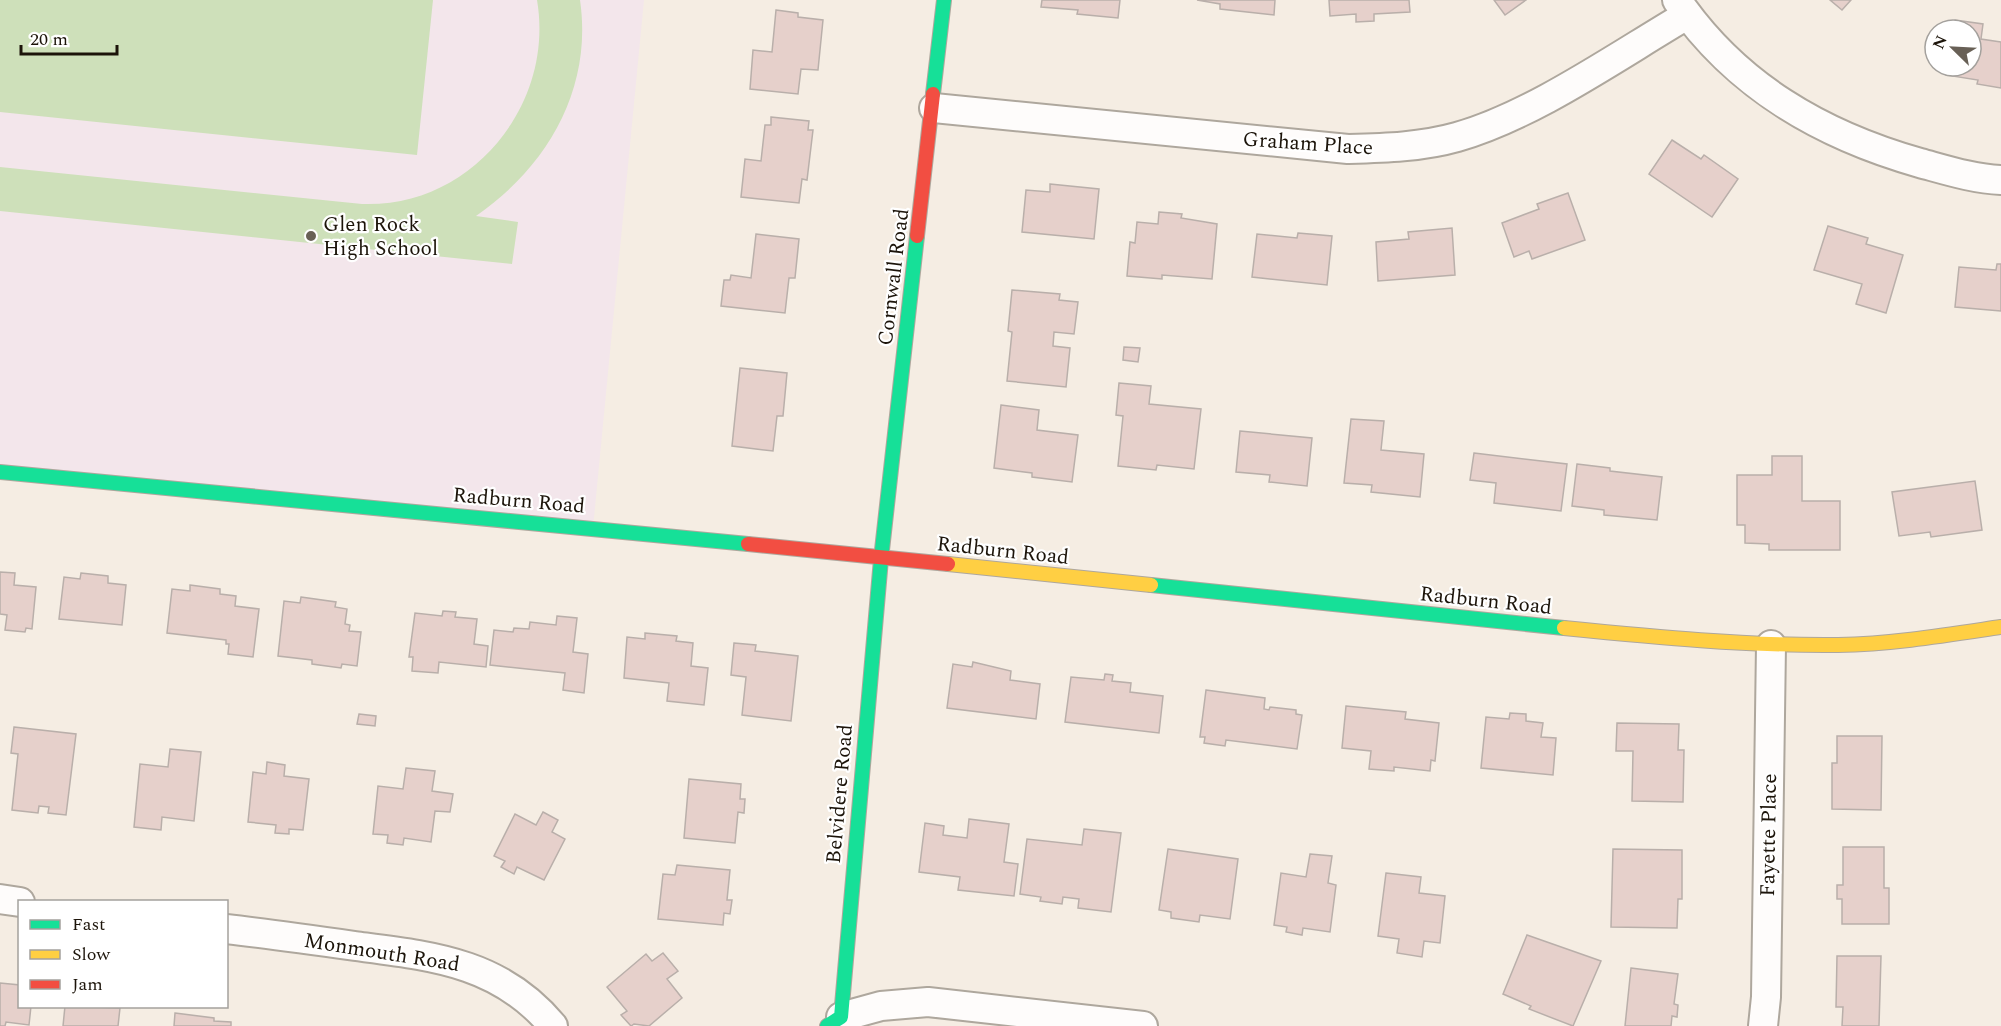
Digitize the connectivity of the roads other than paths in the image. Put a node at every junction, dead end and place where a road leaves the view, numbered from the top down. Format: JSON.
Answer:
{"nodes":[{"id":1,"x":944,"y":0,"type":"edge"},
{"id":2,"x":1682,"y":7,"type":"edge"},
{"id":3,"x":934,"y":108,"type":"junction"},
{"id":4,"x":2001,"y":180,"type":"edge"},
{"id":5,"x":0,"y":472,"type":"edge"},
{"id":6,"x":881,"y":559,"type":"junction"},
{"id":7,"x":2001,"y":627,"type":"edge"},
{"id":8,"x":1771,"y":645,"type":"junction"},
{"id":9,"x":0,"y":899,"type":"edge"},
{"id":10,"x":18,"y":902,"type":"edge"},
{"id":11,"x":228,"y":929,"type":"edge"},
{"id":12,"x":834,"y":1022,"type":"edge"},
{"id":13,"x":553,"y":1026,"type":"edge"},
{"id":14,"x":1143,"y":1026,"type":"edge"},
{"id":15,"x":1763,"y":1026,"type":"edge"}],
"edges":[{"from":1,"to":3,"type":"street","name":"Cornwall Road"},
{"from":2,"to":3,"type":"street","name":"Graham Place"},
{"from":2,"to":4,"type":"street"},
{"from":3,"to":6,"type":"street","name":"Cornwall Road"},
{"from":5,"to":6,"type":"street","name":"Radburn Road"},
{"from":6,"to":8,"type":"street","name":"Radburn Road"},
{"from":6,"to":12,"type":"street","name":"Belvidere Road"},
{"from":7,"to":8,"type":"street","name":"Radburn Road"},
{"from":8,"to":15,"type":"street","name":"Fayette Place"},
{"from":9,"to":10,"type":"street"},
{"from":11,"to":13,"type":"street","name":"Monmouth Road"},
{"from":12,"to":14,"type":"street"}]}
